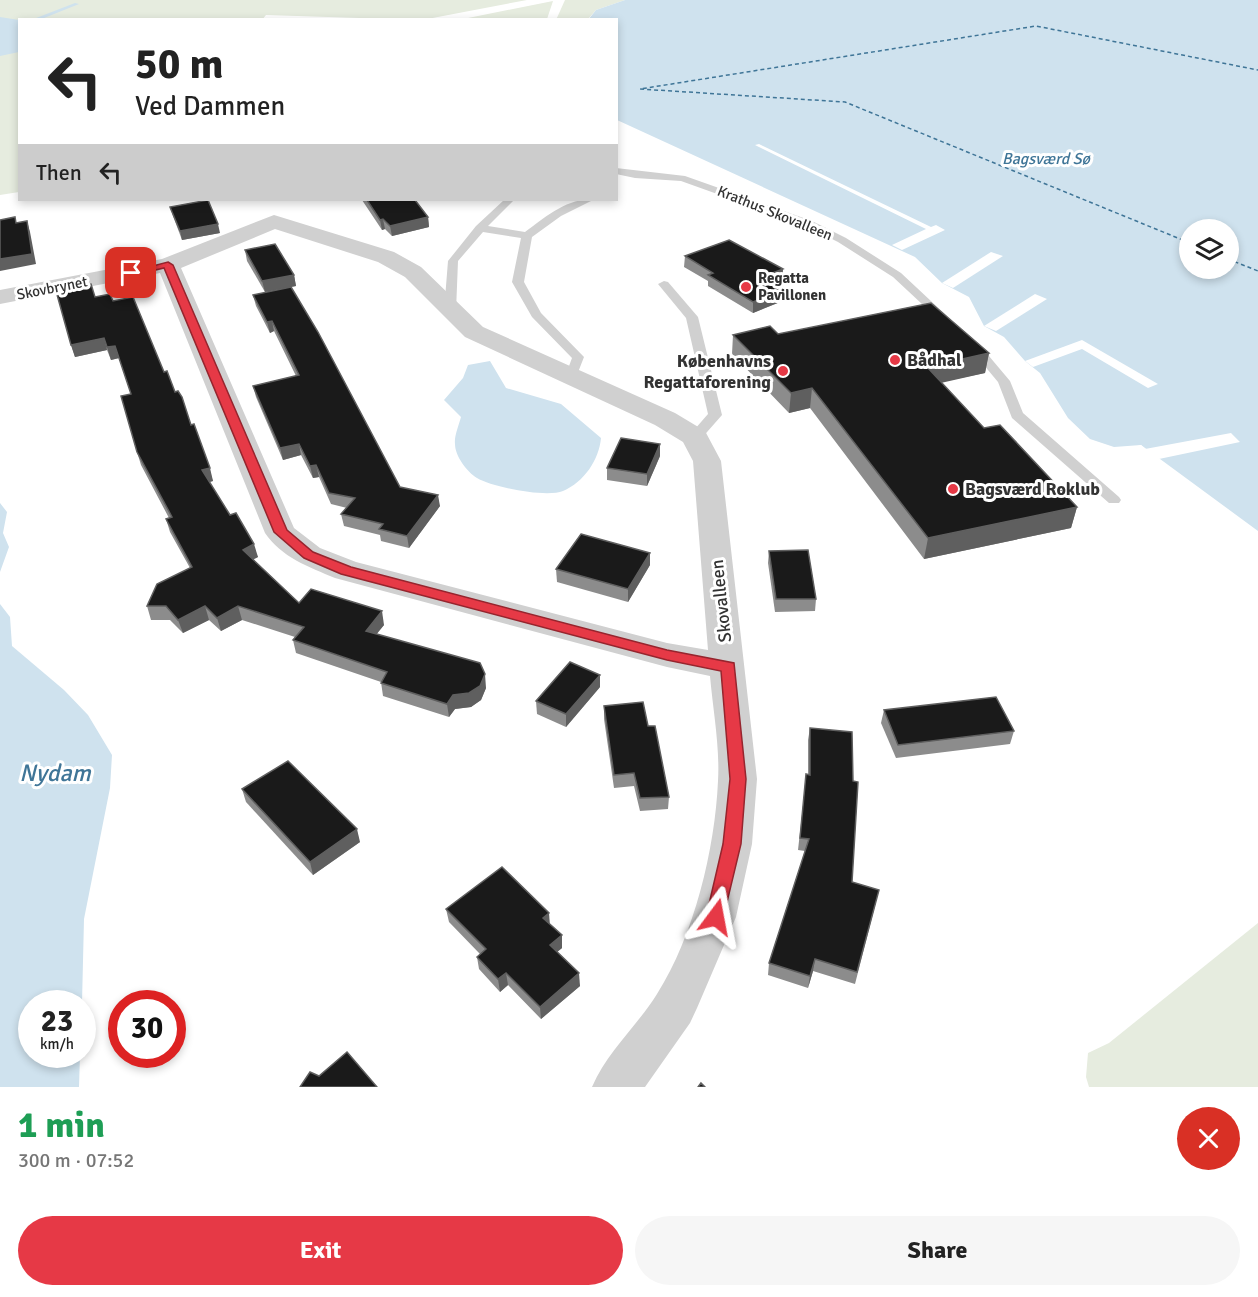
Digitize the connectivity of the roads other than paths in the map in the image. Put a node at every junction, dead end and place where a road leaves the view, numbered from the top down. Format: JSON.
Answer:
{"nodes":[{"id":1,"x":622,"y":172,"type":"edge"},
{"id":2,"x":508,"y":201,"type":"edge"},
{"id":3,"x":586,"y":201,"type":"edge"},
{"id":4,"x":480,"y":228,"type":"junction"},
{"id":5,"x":527,"y":236,"type":"junction"},
{"id":6,"x":168,"y":265,"type":"junction"},
{"id":7,"x":664,"y":284,"type":"dead end"},
{"id":8,"x":0,"y":297,"type":"edge"},
{"id":9,"x":450,"y":310,"type":"junction"},
{"id":10,"x":951,"y":325,"type":"edge"},
{"id":11,"x":966,"y":339,"type":"edge"},
{"id":12,"x":571,"y":377,"type":"junction"},
{"id":13,"x":695,"y":437,"type":"junction"},
{"id":14,"x":1114,"y":500,"type":"dead end"},
{"id":15,"x":728,"y":667,"type":"junction"},
{"id":16,"x":616,"y":1087,"type":"edge"}],
"edges":[{"from":1,"to":10,"type":"lane","name":"Krathus Skovalleen"},
{"from":2,"to":4,"type":"lane"},
{"from":3,"to":5,"type":"lane"},
{"from":4,"to":5,"type":"lane"},
{"from":4,"to":9,"type":"lane"},
{"from":5,"to":12,"type":"lane"},
{"from":6,"to":8,"type":"street","name":"Skovbrynet"},
{"from":6,"to":9,"type":"street","name":"Skovbrynet"},
{"from":6,"to":15,"type":"street"},
{"from":7,"to":13,"type":"lane"},
{"from":9,"to":12,"type":"street"},
{"from":11,"to":14,"type":"lane"},
{"from":12,"to":13,"type":"street"},
{"from":13,"to":15,"type":"street","name":"Skovalleen"},
{"from":15,"to":16,"type":"street","name":"Skovalleen"}]}
